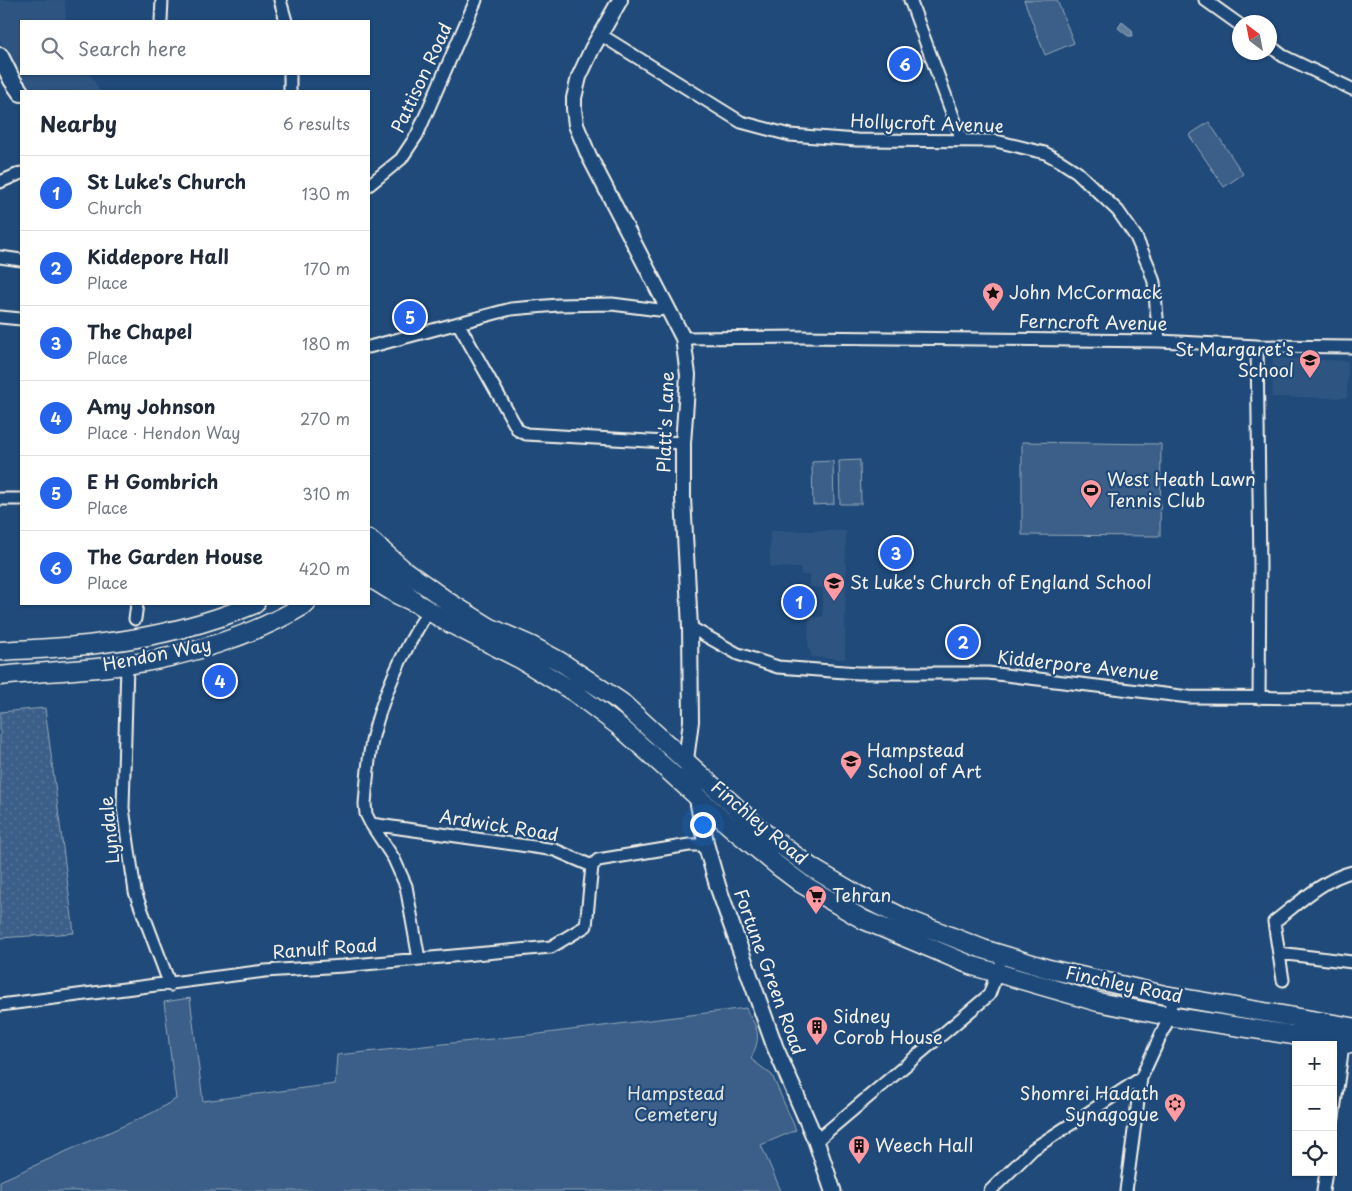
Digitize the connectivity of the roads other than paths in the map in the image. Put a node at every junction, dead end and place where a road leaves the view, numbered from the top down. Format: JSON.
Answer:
{"nodes":[{"id":1,"x":162,"y":0,"type":"edge"},
{"id":2,"x":280,"y":0,"type":"edge"},
{"id":3,"x":476,"y":0,"type":"edge"},
{"id":4,"x":620,"y":0,"type":"edge"},
{"id":5,"x":910,"y":0,"type":"edge"},
{"id":6,"x":1205,"y":0,"type":"edge"},
{"id":7,"x":1232,"y":19,"type":"edge"},
{"id":8,"x":161,"y":20,"type":"edge"},
{"id":9,"x":286,"y":20,"type":"edge"},
{"id":10,"x":601,"y":35,"type":"junction"},
{"id":11,"x":1277,"y":51,"type":"edge"},
{"id":12,"x":0,"y":56,"type":"edge"},
{"id":13,"x":290,"y":75,"type":"edge"},
{"id":14,"x":1352,"y":89,"type":"edge"},
{"id":15,"x":290,"y":90,"type":"edge"},
{"id":16,"x":20,"y":92,"type":"edge"},
{"id":17,"x":962,"y":140,"type":"junction"},
{"id":18,"x":20,"y":173,"type":"edge"},
{"id":19,"x":0,"y":182,"type":"edge"},
{"id":20,"x":370,"y":184,"type":"edge"},
{"id":21,"x":0,"y":257,"type":"edge"},
{"id":22,"x":20,"y":260,"type":"edge"},
{"id":23,"x":668,"y":308,"type":"junction"},
{"id":24,"x":0,"y":317,"type":"edge"},
{"id":25,"x":20,"y":319,"type":"edge"},
{"id":26,"x":458,"y":323,"type":"junction"},
{"id":27,"x":682,"y":338,"type":"junction"},
{"id":28,"x":1159,"y":341,"type":"junction"},
{"id":29,"x":1257,"y":346,"type":"junction"},
{"id":30,"x":370,"y":347,"type":"edge"},
{"id":31,"x":1352,"y":347,"type":"edge"},
{"id":32,"x":683,"y":443,"type":"junction"},
{"id":33,"x":0,"y":499,"type":"edge"},
{"id":34,"x":20,"y":499,"type":"edge"},
{"id":35,"x":371,"y":553,"type":"edge"},
{"id":36,"x":137,"y":605,"type":"edge"},
{"id":37,"x":253,"y":605,"type":"edge"},
{"id":38,"x":304,"y":605,"type":"edge"},
{"id":39,"x":424,"y":607,"type":"junction"},
{"id":40,"x":135,"y":618,"type":"dead end"},
{"id":41,"x":690,"y":627,"type":"junction"},
{"id":42,"x":0,"y":651,"type":"edge"},
{"id":43,"x":127,"y":664,"type":"junction"},
{"id":44,"x":0,"y":676,"type":"edge"},
{"id":45,"x":1259,"y":698,"type":"junction"},
{"id":46,"x":1352,"y":698,"type":"edge"},
{"id":47,"x":686,"y":760,"type":"junction"},
{"id":48,"x":697,"y":796,"type":"junction"},
{"id":49,"x":371,"y":824,"type":"junction"},
{"id":50,"x":706,"y":845,"type":"junction"},
{"id":51,"x":592,"y":866,"type":"junction"},
{"id":52,"x":1352,"y":872,"type":"edge"},
{"id":53,"x":1279,"y":953,"type":"junction"},
{"id":54,"x":1002,"y":955,"type":"junction"},
{"id":55,"x":419,"y":959,"type":"junction"},
{"id":56,"x":1352,"y":962,"type":"edge"},
{"id":57,"x":997,"y":974,"type":"junction"},
{"id":58,"x":1283,"y":980,"type":"dead end"},
{"id":59,"x":170,"y":985,"type":"junction"},
{"id":60,"x":1173,"y":996,"type":"junction"},
{"id":61,"x":0,"y":1005,"type":"edge"},
{"id":62,"x":1168,"y":1016,"type":"junction"},
{"id":63,"x":1349,"y":1026,"type":"edge"},
{"id":64,"x":1348,"y":1044,"type":"edge"},
{"id":65,"x":1141,"y":1078,"type":"junction"},
{"id":66,"x":1337,"y":1098,"type":"edge"},
{"id":67,"x":816,"y":1141,"type":"junction"},
{"id":68,"x":1325,"y":1176,"type":"edge"},
{"id":69,"x":833,"y":1191,"type":"edge"},
{"id":70,"x":990,"y":1191,"type":"edge"},
{"id":71,"x":1126,"y":1191,"type":"edge"},
{"id":72,"x":1323,"y":1191,"type":"edge"}],
"edges":[{"from":1,"to":8,"type":"street"},
{"from":2,"to":9,"type":"street"},
{"from":3,"to":20,"type":"street","name":"Pattison Road"},
{"from":4,"to":10,"type":"street","name":"Platt's Lane"},
{"from":5,"to":17,"type":"street"},
{"from":6,"to":7,"type":"street"},
{"from":10,"to":17,"type":"street","name":"Hollycroft Avenue"},
{"from":10,"to":23,"type":"street","name":"Platt's Lane"},
{"from":11,"to":14,"type":"street"},
{"from":12,"to":16,"type":"main road"},
{"from":13,"to":15,"type":"street"},
{"from":17,"to":28,"type":"street","name":"Hollycroft Avenue"},
{"from":18,"to":19,"type":"street"},
{"from":21,"to":22,"type":"street"},
{"from":23,"to":26,"type":"street"},
{"from":23,"to":27,"type":"street","name":"Platt's Lane"},
{"from":24,"to":25,"type":"street"},
{"from":26,"to":30,"type":"street"},
{"from":26,"to":32,"type":"street"},
{"from":27,"to":28,"type":"street","name":"Ferncroft Avenue"},
{"from":27,"to":32,"type":"street","name":"Platt's Lane"},
{"from":28,"to":29,"type":"street","name":"Ferncroft Avenue"},
{"from":29,"to":31,"type":"street","name":"Ferncroft Avenue"},
{"from":29,"to":45,"type":"street"},
{"from":32,"to":41,"type":"street","name":"Platt's Lane"},
{"from":33,"to":34,"type":"street"},
{"from":35,"to":39,"type":"highway"},
{"from":35,"to":47,"type":"highway","name":"Finchley Road"},
{"from":36,"to":40,"type":"street"},
{"from":37,"to":42,"type":"highway","name":"Hendon Way"},
{"from":38,"to":43,"type":"highway","name":"Hendon Way"},
{"from":39,"to":48,"type":"highway","name":"Finchley Road"},
{"from":39,"to":49,"type":"street"},
{"from":41,"to":45,"type":"street","name":"Kidderpore Avenue"},
{"from":41,"to":47,"type":"street","name":"Platt's Lane"},
{"from":43,"to":44,"type":"highway","name":"Hendon Way"},
{"from":43,"to":59,"type":"street","name":"Lyndale"},
{"from":45,"to":46,"type":"street","name":"Kidderpore Avenue"},
{"from":47,"to":48,"type":"main road","name":"Fortune Green Road"},
{"from":47,"to":54,"type":"highway","name":"Finchley Road"},
{"from":48,"to":50,"type":"main road","name":"Fortune Green Road"},
{"from":48,"to":57,"type":"highway","name":"Finchley Road"},
{"from":49,"to":51,"type":"street","name":"Ardwick Road"},
{"from":49,"to":55,"type":"street"},
{"from":50,"to":51,"type":"street"},
{"from":50,"to":67,"type":"main road","name":"Fortune Green Road"},
{"from":51,"to":55,"type":"street","name":"Ranulf Road"},
{"from":52,"to":53,"type":"street"},
{"from":53,"to":56,"type":"street"},
{"from":53,"to":58,"type":"street"},
{"from":54,"to":57,"type":"street"},
{"from":54,"to":60,"type":"highway","name":"Finchley Road"},
{"from":55,"to":59,"type":"street","name":"Ranulf Road"},
{"from":57,"to":62,"type":"highway","name":"Finchley Road"},
{"from":57,"to":67,"type":"street"},
{"from":59,"to":61,"type":"street","name":"Ranulf Road"},
{"from":60,"to":62,"type":"street"},
{"from":60,"to":63,"type":"highway","name":"Finchley Road"},
{"from":62,"to":64,"type":"highway","name":"Finchley Road"},
{"from":62,"to":65,"type":"street"},
{"from":63,"to":64,"type":"street"},
{"from":64,"to":66,"type":"street"},
{"from":65,"to":70,"type":"street"},
{"from":65,"to":71,"type":"street"},
{"from":67,"to":69,"type":"main road","name":"Fortune Green Road"},
{"from":68,"to":72,"type":"street"}]}
